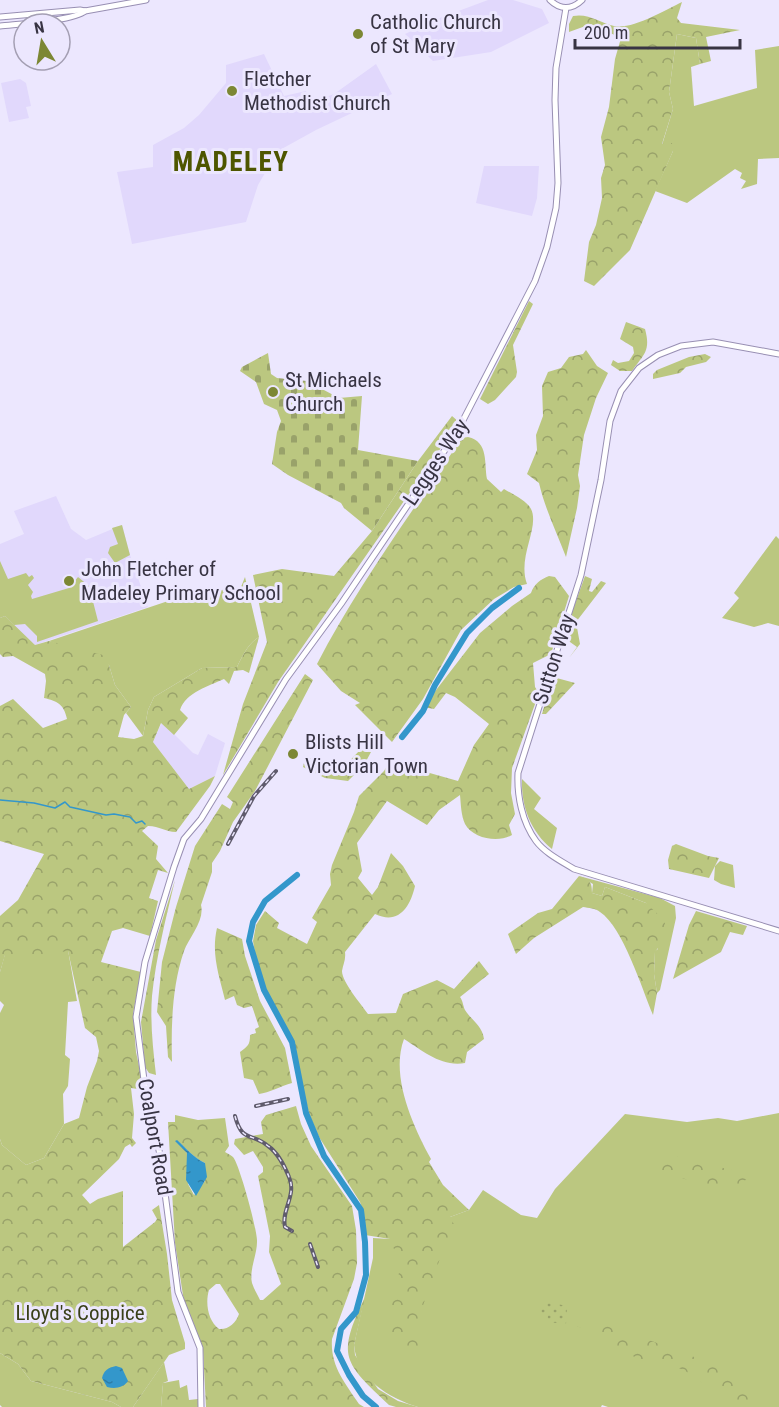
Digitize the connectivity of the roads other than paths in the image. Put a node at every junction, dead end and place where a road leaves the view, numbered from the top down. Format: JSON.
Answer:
{"nodes":[{"id":1,"x":147,"y":0,"type":"edge"},
{"id":2,"x":549,"y":0,"type":"edge"},
{"id":3,"x":582,"y":0,"type":"edge"},
{"id":4,"x":566,"y":8,"type":"junction"},
{"id":5,"x":85,"y":11,"type":"junction"},
{"id":6,"x":0,"y":17,"type":"edge"},
{"id":7,"x":0,"y":26,"type":"edge"},
{"id":8,"x":779,"y":354,"type":"edge"},
{"id":9,"x":174,"y":867,"type":"joint"},
{"id":10,"x":779,"y":931,"type":"edge"},
{"id":11,"x":201,"y":1407,"type":"edge"}],
"edges":[{"from":1,"to":5,"type":"street"},
{"from":2,"to":4,"type":"street"},
{"from":3,"to":4,"type":"street"},
{"from":4,"to":9,"type":"street","name":"Legges Way"},
{"from":5,"to":6,"type":"street"},
{"from":5,"to":7,"type":"street"},
{"from":8,"to":10,"type":"street","name":"Sutton Way"},
{"from":9,"to":11,"type":"street","name":"Coalport Road"}]}
